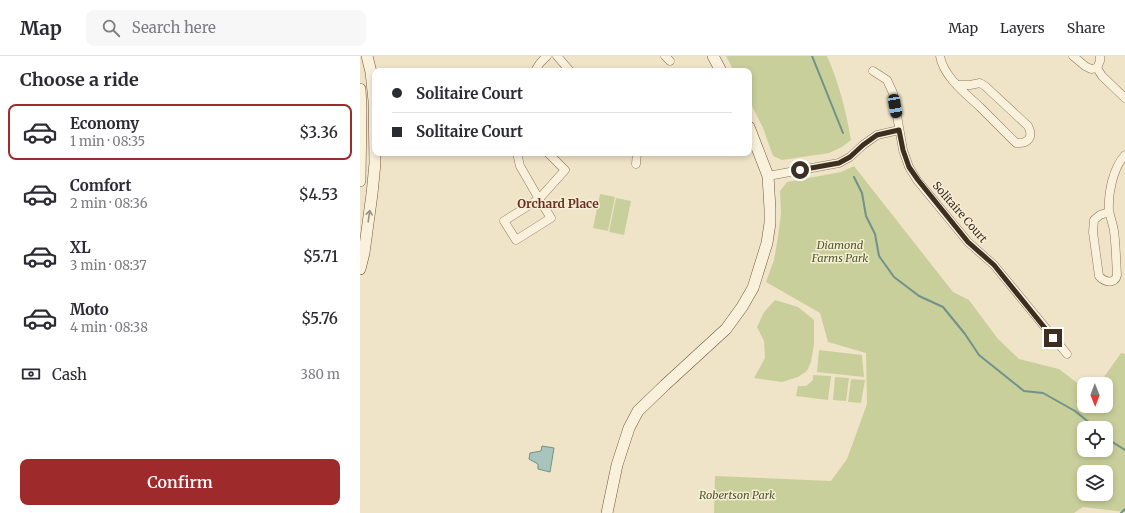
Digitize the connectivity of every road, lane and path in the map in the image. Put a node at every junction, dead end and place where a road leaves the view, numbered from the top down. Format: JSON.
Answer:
{"nodes":[{"id":1,"x":367,"y":56,"type":"edge"},
{"id":2,"x":547,"y":56,"type":"edge"},
{"id":3,"x":557,"y":56,"type":"edge"},
{"id":4,"x":712,"y":56,"type":"edge"},
{"id":5,"x":940,"y":56,"type":"edge"},
{"id":6,"x":1073,"y":56,"type":"edge"},
{"id":7,"x":1100,"y":56,"type":"edge"},
{"id":8,"x":537,"y":68,"type":"edge"},
{"id":9,"x":567,"y":68,"type":"edge"},
{"id":10,"x":719,"y":68,"type":"edge"},
{"id":11,"x":1098,"y":68,"type":"junction"},
{"id":12,"x":873,"y":71,"type":"dead end"},
{"id":13,"x":372,"y":82,"type":"edge"},
{"id":14,"x":957,"y":84,"type":"junction"},
{"id":15,"x":360,"y":89,"type":"edge"},
{"id":16,"x":1125,"y":98,"type":"edge"},
{"id":17,"x":899,"y":130,"type":"junction"},
{"id":18,"x":752,"y":135,"type":"edge"},
{"id":19,"x":1125,"y":155,"type":"edge"},
{"id":20,"x":375,"y":156,"type":"edge"},
{"id":21,"x":518,"y":156,"type":"edge"},
{"id":22,"x":551,"y":156,"type":"edge"},
{"id":23,"x":637,"y":156,"type":"edge"},
{"id":24,"x":636,"y":164,"type":"dead end"},
{"id":25,"x":768,"y":176,"type":"junction"},
{"id":26,"x":360,"y":181,"type":"edge"},
{"id":27,"x":539,"y":199,"type":"junction"},
{"id":28,"x":1109,"y":212,"type":"junction"},
{"id":29,"x":360,"y":269,"type":"edge"},
{"id":30,"x":1067,"y":354,"type":"dead end"},
{"id":31,"x":607,"y":513,"type":"edge"}],
"edges":[{"from":13,"to":1,"type":"street","one_way":true},
{"from":2,"to":8,"type":"street"},
{"from":3,"to":9,"type":"street"},
{"from":4,"to":10,"type":"street"},
{"from":5,"to":14,"type":"street"},
{"from":6,"to":11,"type":"street"},
{"from":7,"to":11,"type":"street"},
{"from":11,"to":16,"type":"street"},
{"from":12,"to":17,"type":"street","name":"Solitaire Court"},
{"from":14,"to":14,"type":"street"},
{"from":15,"to":26,"type":"street"},
{"from":17,"to":25,"type":"street"},
{"from":17,"to":30,"type":"street","name":"Solitaire Court"},
{"from":18,"to":25,"type":"street"},
{"from":19,"to":28,"type":"street"},
{"from":29,"to":20,"type":"street","one_way":true},
{"from":21,"to":27,"type":"street"},
{"from":22,"to":27,"type":"street"},
{"from":23,"to":24,"type":"street"},
{"from":25,"to":31,"type":"street"},
{"from":27,"to":27,"type":"street"},
{"from":28,"to":28,"type":"street"}]}
